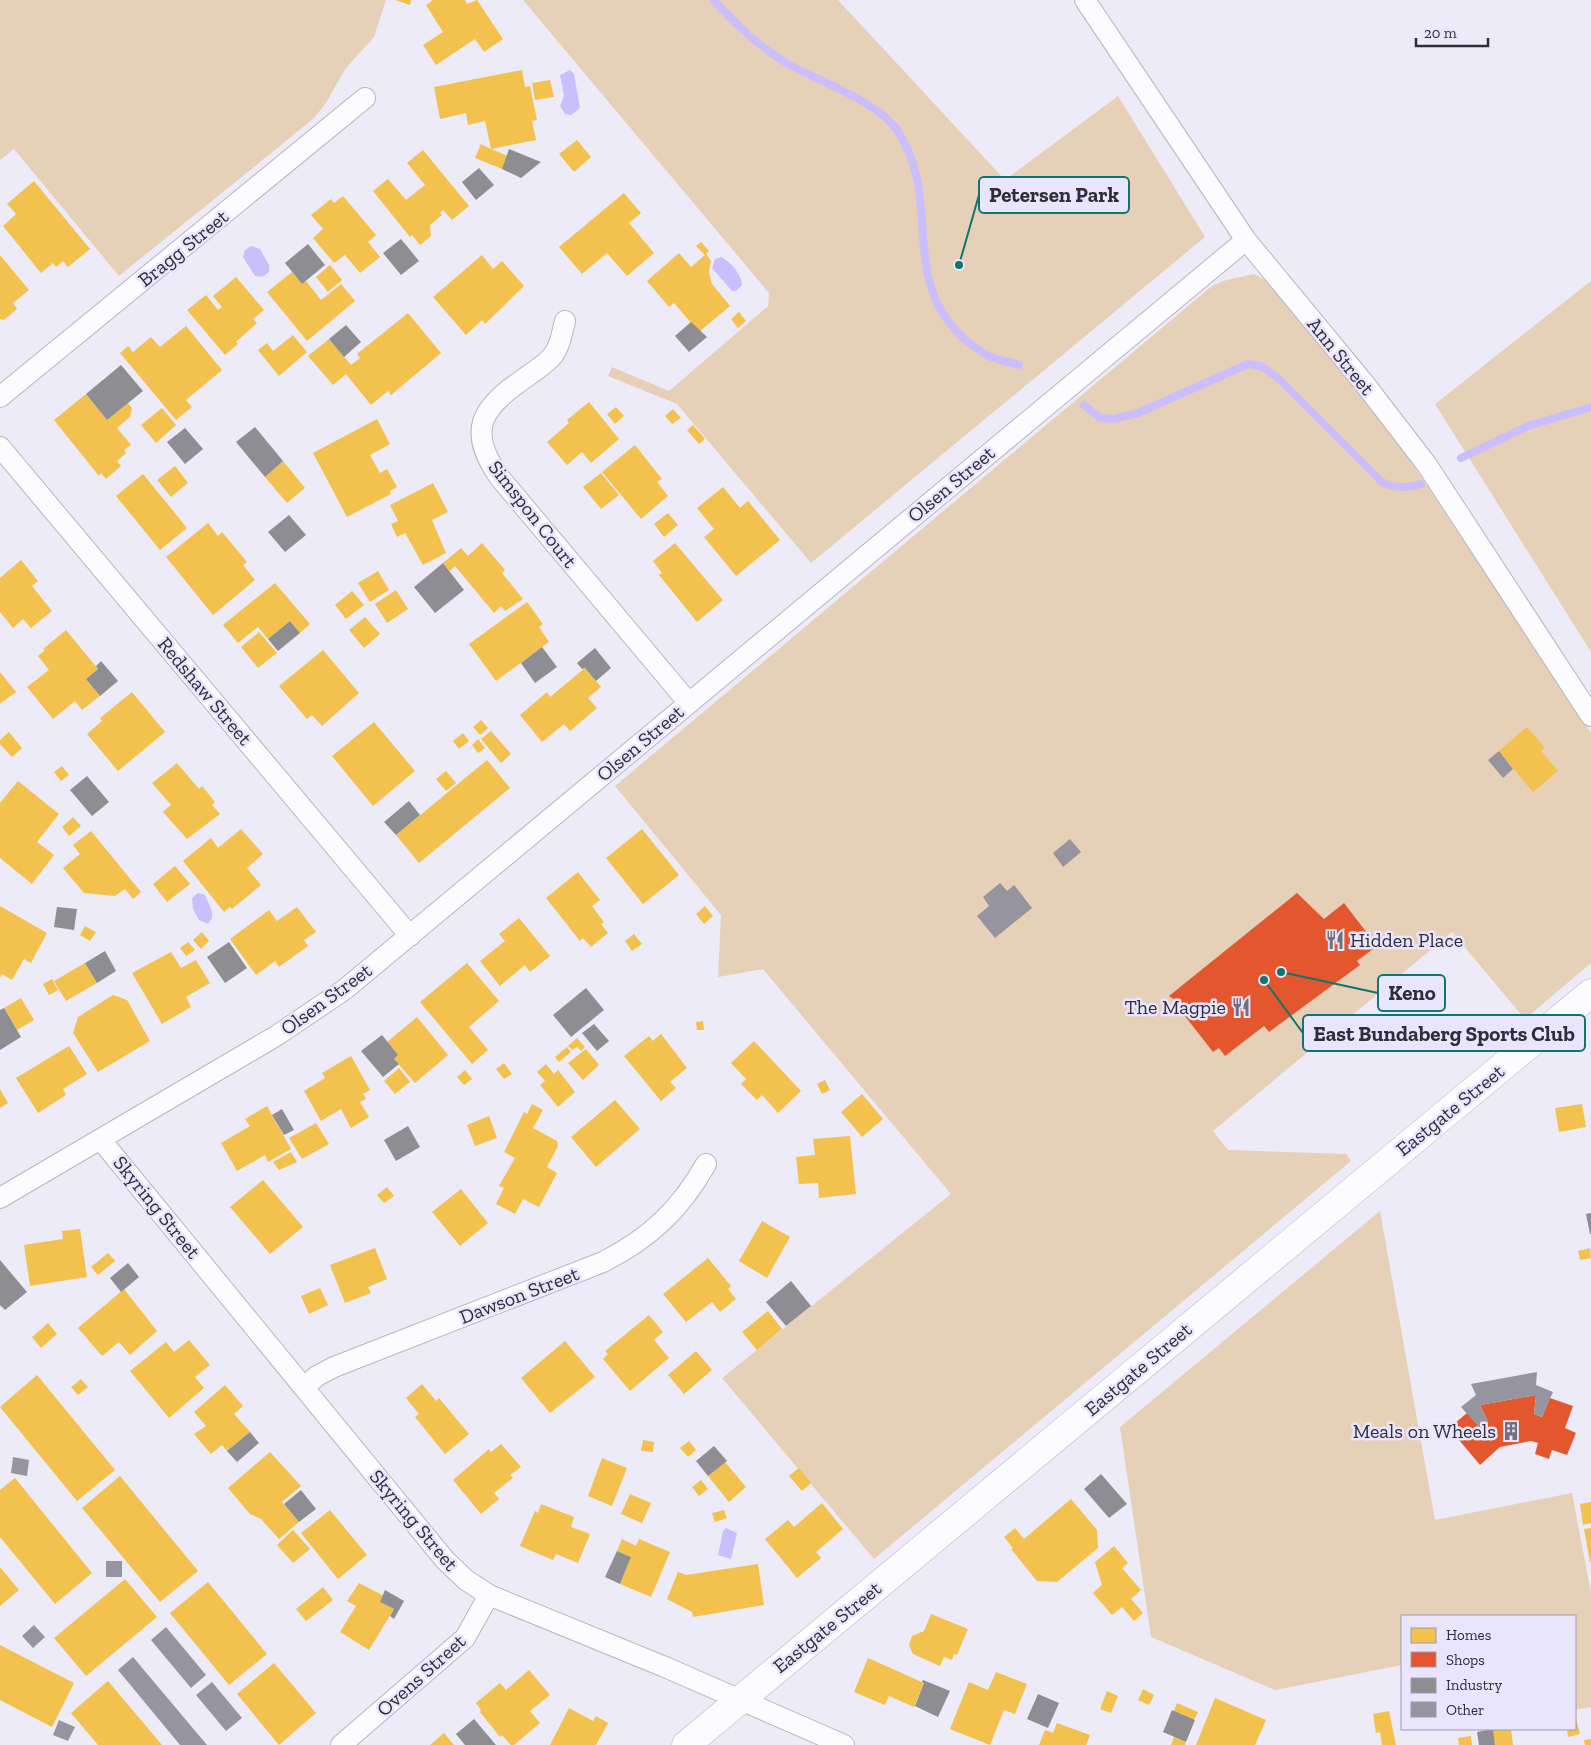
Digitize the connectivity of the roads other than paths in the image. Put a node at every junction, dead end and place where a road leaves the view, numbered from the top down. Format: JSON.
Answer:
{"nodes":[{"id":1,"x":1085,"y":0,"type":"edge"},
{"id":2,"x":365,"y":98,"type":"dead end"},
{"id":3,"x":1246,"y":240,"type":"junction"},
{"id":4,"x":565,"y":321,"type":"dead end"},
{"id":5,"x":0,"y":397,"type":"edge"},
{"id":6,"x":0,"y":447,"type":"edge"},
{"id":7,"x":688,"y":702,"type":"junction"},
{"id":8,"x":1591,"y":716,"type":"edge"},
{"id":9,"x":410,"y":936,"type":"junction"},
{"id":10,"x":1591,"y":993,"type":"edge"},
{"id":11,"x":101,"y":1140,"type":"junction"},
{"id":12,"x":706,"y":1164,"type":"dead end"},
{"id":13,"x":0,"y":1198,"type":"edge"},
{"id":14,"x":304,"y":1387,"type":"junction"},
{"id":15,"x":489,"y":1595,"type":"junction"},
{"id":16,"x":738,"y":1700,"type":"junction"},
{"id":17,"x":341,"y":1745,"type":"edge"},
{"id":18,"x":686,"y":1745,"type":"edge"},
{"id":19,"x":844,"y":1745,"type":"edge"}],
"edges":[{"from":1,"to":3,"type":"street","name":"Ann Street"},
{"from":2,"to":5,"type":"street","name":"Bragg Street"},
{"from":3,"to":7,"type":"street","name":"Olsen Street"},
{"from":3,"to":8,"type":"street","name":"Ann Street"},
{"from":4,"to":7,"type":"street","name":"Simspon Court"},
{"from":6,"to":9,"type":"street","name":"Redshaw Street"},
{"from":7,"to":9,"type":"street","name":"Olsen Street"},
{"from":9,"to":11,"type":"street","name":"Olsen Street"},
{"from":10,"to":16,"type":"street","name":"Eastgate Street"},
{"from":11,"to":13,"type":"street","name":"Olsen Street"},
{"from":11,"to":14,"type":"street","name":"Skyring Street"},
{"from":12,"to":14,"type":"street","name":"Dawson Street"},
{"from":14,"to":15,"type":"street","name":"Skyring Street"},
{"from":15,"to":16,"type":"street","name":"Skyring Street"},
{"from":15,"to":17,"type":"street","name":"Ovens Street"},
{"from":16,"to":18,"type":"street","name":"Eastgate Street"},
{"from":16,"to":19,"type":"street","name":"Skyring Street"}]}
